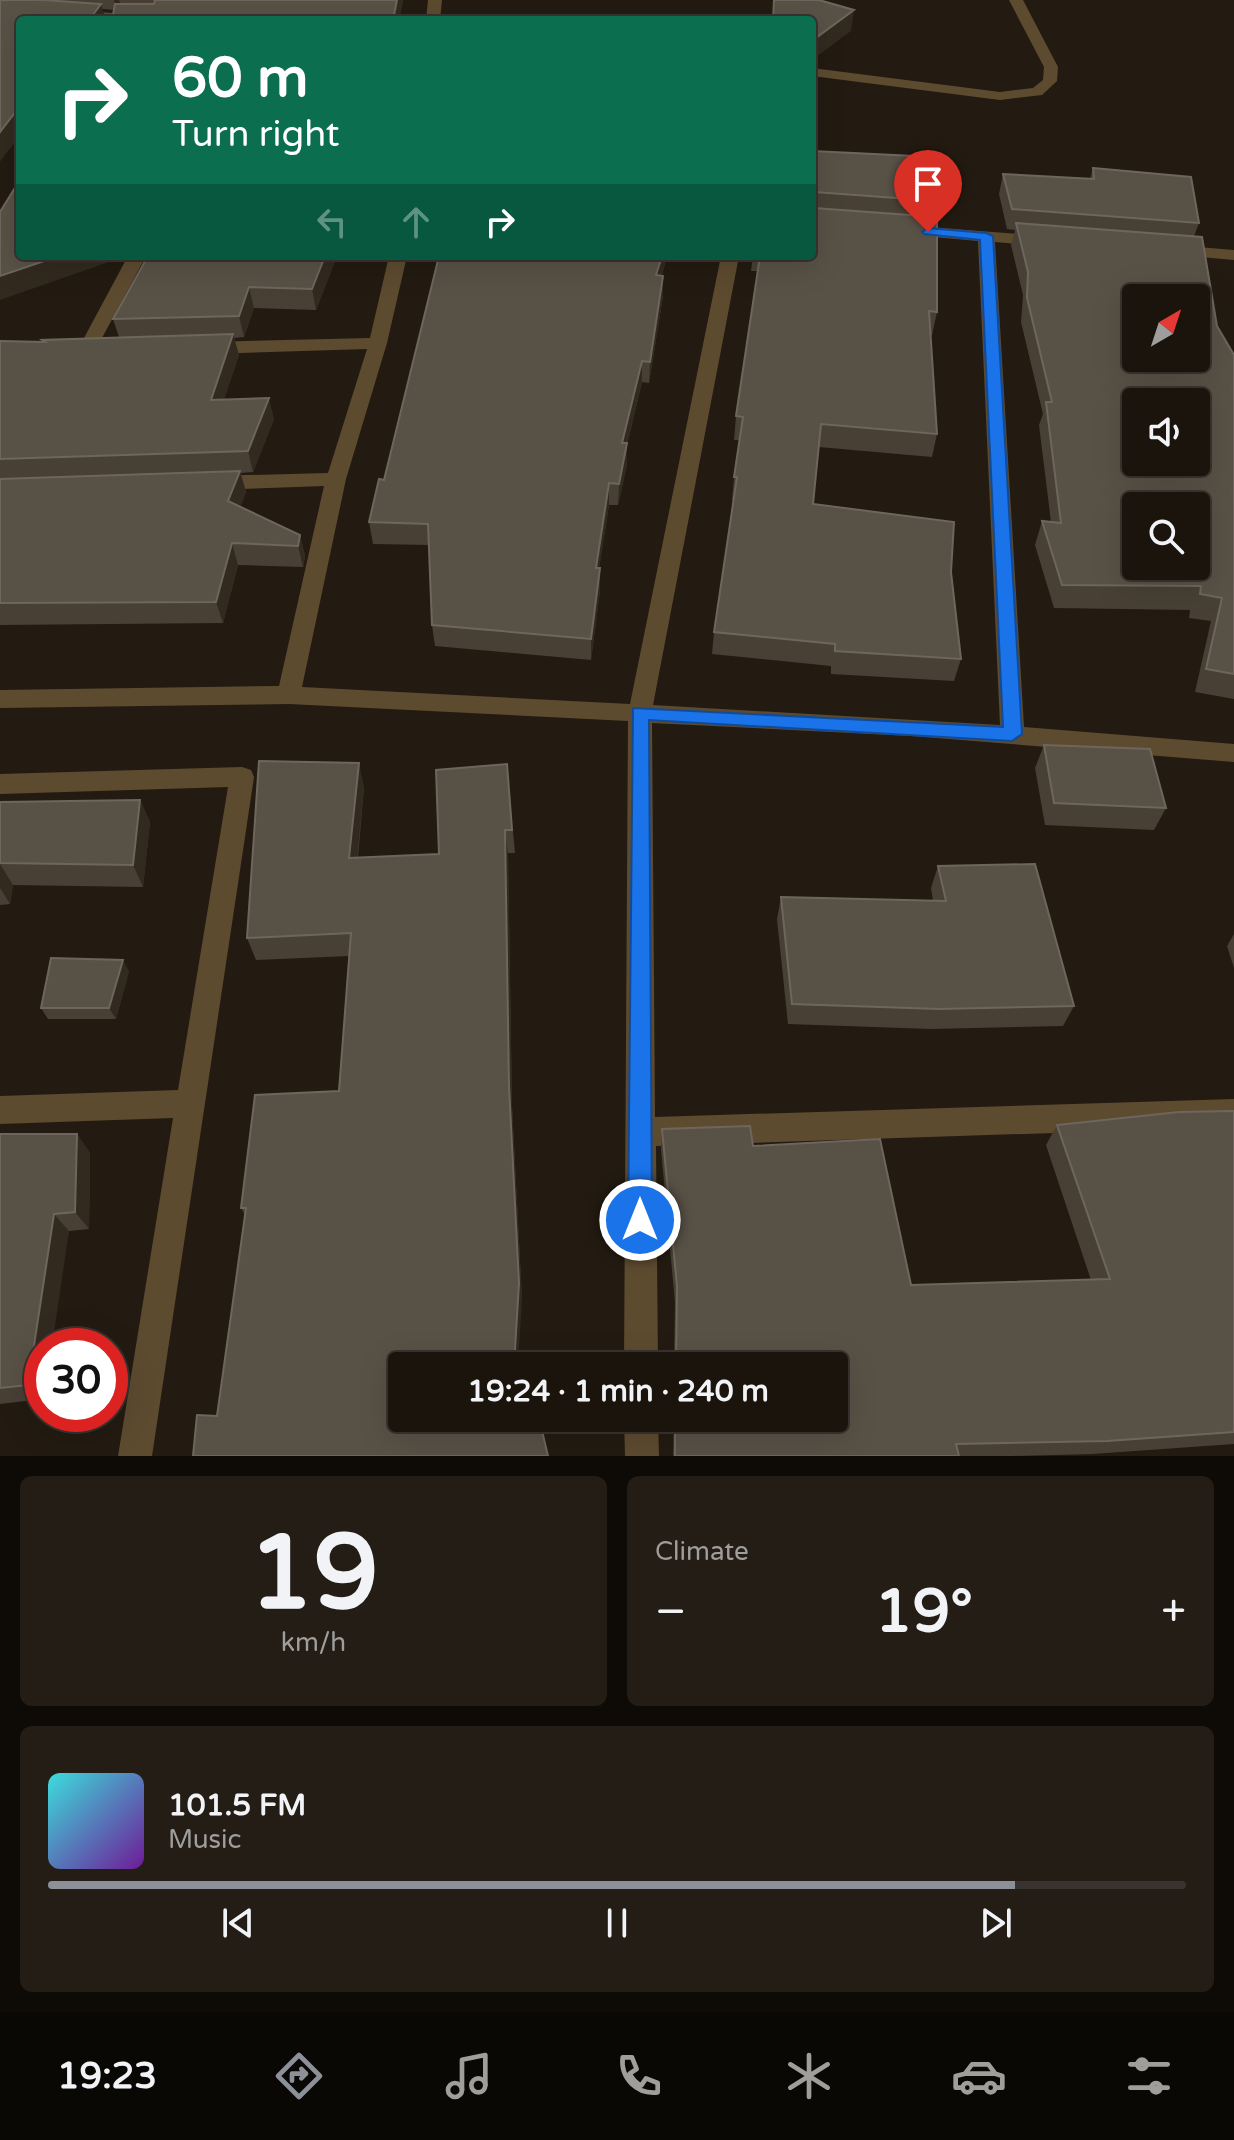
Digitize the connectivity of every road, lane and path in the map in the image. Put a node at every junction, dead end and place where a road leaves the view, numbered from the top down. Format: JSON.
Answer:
{"nodes":[{"id":1,"x":1016,"y":0,"type":"edge"},
{"id":2,"x":62,"y":13,"type":"edge"},
{"id":3,"x":95,"y":16,"type":"edge"},
{"id":4,"x":816,"y":73,"type":"edge"},
{"id":5,"x":891,"y":229,"type":"edge"},
{"id":6,"x":986,"y":236,"type":"junction"},
{"id":7,"x":1064,"y":242,"type":"edge"},
{"id":8,"x":1157,"y":249,"type":"edge"},
{"id":9,"x":1234,"y":255,"type":"edge"},
{"id":10,"x":135,"y":260,"type":"edge"},
{"id":11,"x":397,"y":260,"type":"edge"},
{"id":12,"x":729,"y":260,"type":"edge"},
{"id":13,"x":378,"y":343,"type":"junction"},
{"id":14,"x":194,"y":348,"type":"edge"},
{"id":15,"x":87,"y":351,"type":"edge"},
{"id":16,"x":336,"y":479,"type":"junction"},
{"id":17,"x":192,"y":484,"type":"edge"},
{"id":18,"x":289,"y":695,"type":"junction"},
{"id":19,"x":0,"y":699,"type":"edge"},
{"id":20,"x":640,"y":713,"type":"junction"},
{"id":21,"x":1012,"y":734,"type":"junction"},
{"id":22,"x":1234,"y":753,"type":"edge"},
{"id":23,"x":0,"y":784,"type":"edge"},
{"id":24,"x":188,"y":1104,"type":"junction"},
{"id":25,"x":0,"y":1110,"type":"edge"},
{"id":26,"x":1234,"y":1113,"type":"edge"},
{"id":27,"x":639,"y":1132,"type":"junction"},
{"id":28,"x":641,"y":1352,"type":"edge"},
{"id":29,"x":641,"y":1432,"type":"edge"},
{"id":30,"x":135,"y":1456,"type":"edge"},
{"id":31,"x":642,"y":1456,"type":"edge"}],
"edges":[{"from":1,"to":4,"type":"street"},
{"from":2,"to":3,"type":"street"},
{"from":5,"to":6,"type":"street"},
{"from":6,"to":7,"type":"street"},
{"from":6,"to":21,"type":"street"},
{"from":8,"to":9,"type":"street"},
{"from":10,"to":15,"type":"street"},
{"from":11,"to":13,"type":"street"},
{"from":12,"to":20,"type":"street"},
{"from":13,"to":14,"type":"street"},
{"from":13,"to":16,"type":"street"},
{"from":16,"to":17,"type":"street"},
{"from":16,"to":18,"type":"street"},
{"from":18,"to":19,"type":"street"},
{"from":18,"to":20,"type":"street"},
{"from":20,"to":21,"type":"street"},
{"from":20,"to":27,"type":"street"},
{"from":21,"to":22,"type":"street"},
{"from":23,"to":24,"type":"street"},
{"from":24,"to":25,"type":"street"},
{"from":24,"to":30,"type":"street"},
{"from":26,"to":27,"type":"street"},
{"from":27,"to":28,"type":"street"},
{"from":29,"to":31,"type":"street"}]}
